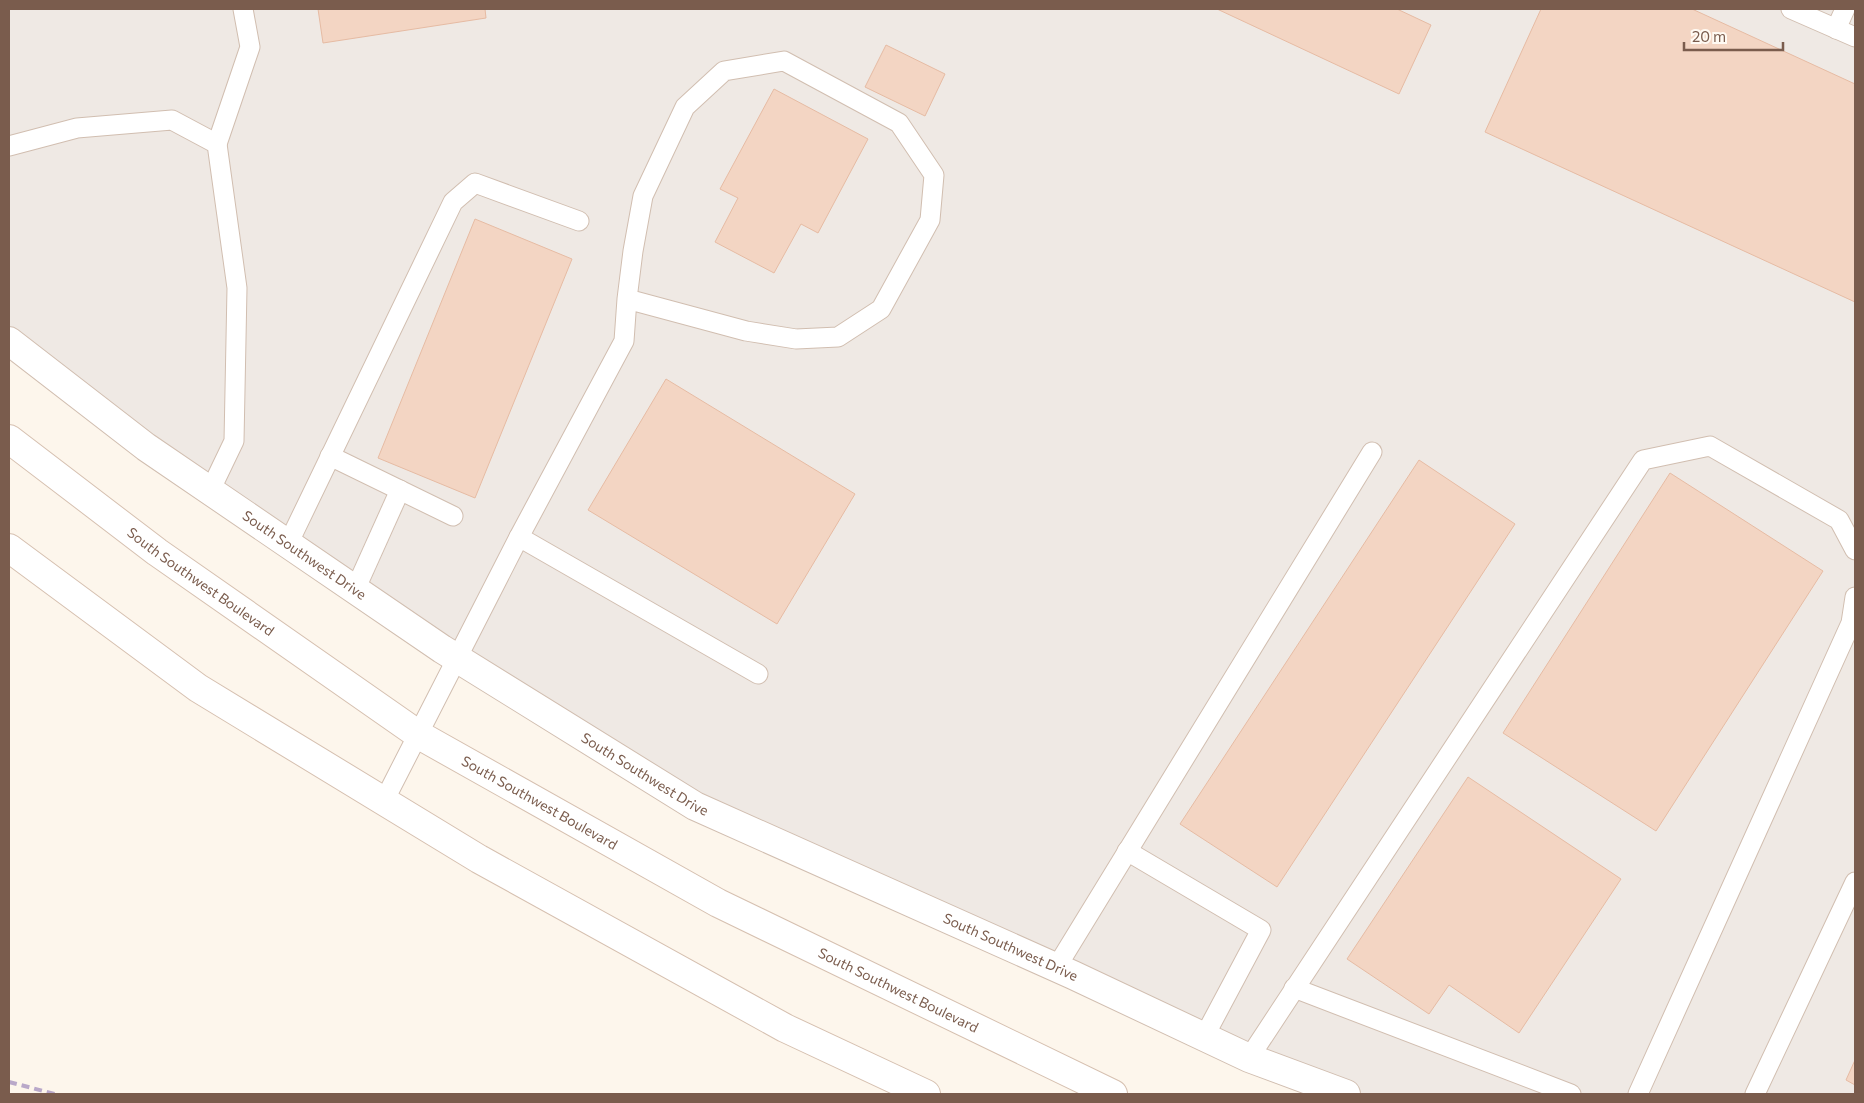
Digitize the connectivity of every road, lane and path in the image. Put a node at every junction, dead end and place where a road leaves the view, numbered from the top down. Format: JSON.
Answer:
{"nodes":[{"id":1,"x":243,"y":9,"type":"edge"},
{"id":2,"x":1791,"y":9,"type":"edge"},
{"id":3,"x":1845,"y":9,"type":"edge"},
{"id":4,"x":1836,"y":29,"type":"junction"},
{"id":5,"x":1855,"y":37,"type":"edge"},
{"id":6,"x":217,"y":144,"type":"junction"},
{"id":7,"x":9,"y":146,"type":"edge"},
{"id":8,"x":579,"y":221,"type":"dead end"},
{"id":9,"x":627,"y":299,"type":"junction"},
{"id":10,"x":9,"y":341,"type":"edge"},
{"id":11,"x":9,"y":440,"type":"edge"},
{"id":12,"x":1372,"y":452,"type":"dead end"},
{"id":13,"x":330,"y":456,"type":"junction"},
{"id":14,"x":400,"y":490,"type":"junction"},
{"id":15,"x":210,"y":491,"type":"junction"},
{"id":16,"x":453,"y":516,"type":"dead end"},
{"id":17,"x":519,"y":537,"type":"junction"},
{"id":18,"x":288,"y":544,"type":"junction"},
{"id":19,"x":9,"y":548,"type":"edge"},
{"id":20,"x":1855,"y":550,"type":"edge"},
{"id":21,"x":355,"y":590,"type":"junction"},
{"id":22,"x":1855,"y":597,"type":"edge"},
{"id":23,"x":458,"y":660,"type":"junction"},
{"id":24,"x":758,"y":674,"type":"dead end"},
{"id":25,"x":419,"y":734,"type":"junction"},
{"id":26,"x":384,"y":801,"type":"junction"},
{"id":27,"x":1127,"y":851,"type":"junction"},
{"id":28,"x":1855,"y":882,"type":"edge"},
{"id":29,"x":1056,"y":968,"type":"junction"},
{"id":30,"x":1294,"y":988,"type":"junction"},
{"id":31,"x":1204,"y":1037,"type":"junction"},
{"id":32,"x":1249,"y":1058,"type":"junction"},
{"id":33,"x":926,"y":1094,"type":"edge"},
{"id":34,"x":1113,"y":1094,"type":"edge"},
{"id":35,"x":1346,"y":1094,"type":"edge"},
{"id":36,"x":1571,"y":1094,"type":"edge"},
{"id":37,"x":1638,"y":1094,"type":"edge"},
{"id":38,"x":1755,"y":1094,"type":"edge"}],
"edges":[{"from":1,"to":6,"type":"lane"},
{"from":2,"to":4,"type":"lane"},
{"from":3,"to":4,"type":"lane"},
{"from":4,"to":5,"type":"lane"},
{"from":6,"to":7,"type":"lane"},
{"from":6,"to":15,"type":"lane"},
{"from":8,"to":13,"type":"lane"},
{"from":9,"to":9,"type":"lane"},
{"from":9,"to":17,"type":"lane"},
{"from":10,"to":15,"type":"main road","name":"South Southwest Drive"},
{"from":11,"to":25,"type":"main road","name":"South Southwest Boulevard"},
{"from":12,"to":27,"type":"lane"},
{"from":13,"to":14,"type":"lane"},
{"from":13,"to":18,"type":"lane"},
{"from":14,"to":16,"type":"lane"},
{"from":14,"to":21,"type":"lane"},
{"from":15,"to":18,"type":"main road","name":"South Southwest Drive"},
{"from":17,"to":23,"type":"lane"},
{"from":17,"to":24,"type":"lane"},
{"from":18,"to":21,"type":"main road","name":"South Southwest Drive"},
{"from":19,"to":26,"type":"main road"},
{"from":20,"to":30,"type":"lane"},
{"from":21,"to":23,"type":"main road","name":"South Southwest Drive"},
{"from":22,"to":37,"type":"lane"},
{"from":23,"to":25,"type":"lane"},
{"from":23,"to":29,"type":"main road","name":"South Southwest Drive"},
{"from":25,"to":26,"type":"lane"},
{"from":25,"to":34,"type":"main road","name":"South Southwest Boulevard"},
{"from":26,"to":33,"type":"main road"},
{"from":27,"to":29,"type":"lane"},
{"from":27,"to":31,"type":"lane"},
{"from":28,"to":38,"type":"lane"},
{"from":29,"to":31,"type":"main road","name":"South Southwest Drive"},
{"from":30,"to":32,"type":"lane"},
{"from":30,"to":36,"type":"lane"},
{"from":31,"to":32,"type":"main road","name":"South Southwest Drive"},
{"from":32,"to":35,"type":"main road","name":"South Southwest Drive"}]}
